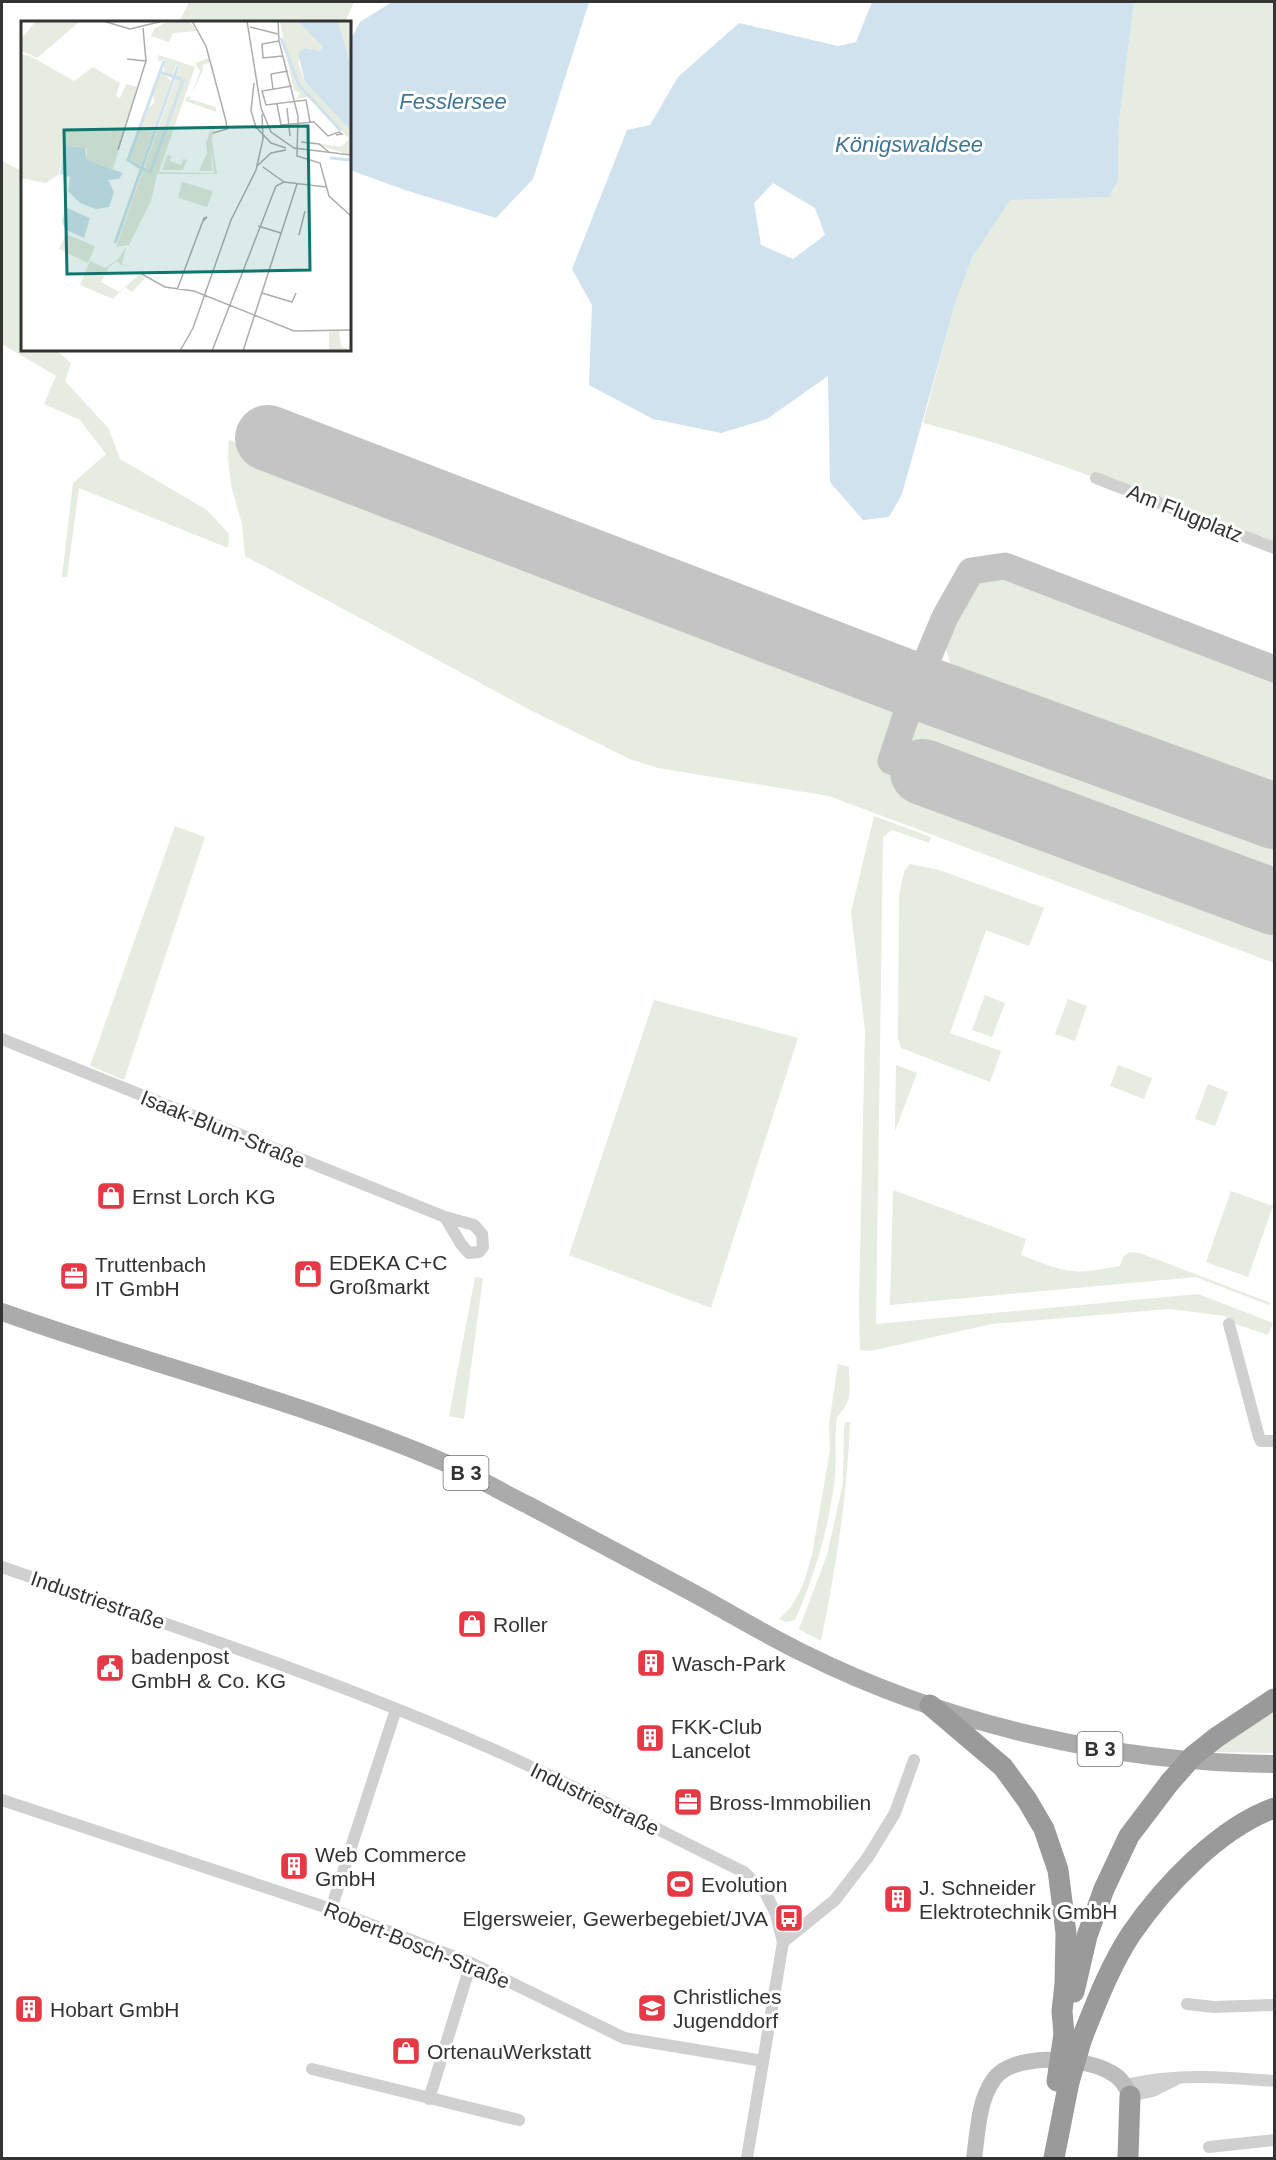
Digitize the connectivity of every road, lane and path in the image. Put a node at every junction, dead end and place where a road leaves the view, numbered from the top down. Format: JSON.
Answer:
{"nodes":[{"id":1,"x":1096,"y":478,"type":"dead end"},
{"id":2,"x":1275,"y":549,"type":"edge"},
{"id":3,"x":2,"y":1040,"type":"edge"},
{"id":4,"x":445,"y":1217,"type":"dead end"},
{"id":5,"x":2,"y":1312,"type":"edge"},
{"id":6,"x":1228,"y":1324,"type":"dead end"},
{"id":7,"x":1275,"y":1441,"type":"edge"},
{"id":8,"x":2,"y":1567,"type":"edge"},
{"id":9,"x":1275,"y":1699,"type":"edge"},
{"id":10,"x":930,"y":1705,"type":"junction"},
{"id":11,"x":396,"y":1709,"type":"junction"},
{"id":12,"x":914,"y":1760,"type":"dead end"},
{"id":13,"x":1275,"y":1764,"type":"edge"},
{"id":14,"x":2,"y":1800,"type":"edge"},
{"id":15,"x":1275,"y":1808,"type":"edge"},
{"id":16,"x":331,"y":1909,"type":"junction"},
{"id":17,"x":783,"y":1942,"type":"junction"},
{"id":18,"x":471,"y":1963,"type":"junction"},
{"id":19,"x":1187,"y":2004,"type":"dead end"},
{"id":20,"x":1275,"y":2005,"type":"edge"},
{"id":21,"x":1073,"y":2036,"type":"junction"},
{"id":22,"x":763,"y":2061,"type":"junction"},
{"id":23,"x":312,"y":2069,"type":"dead end"},
{"id":24,"x":1275,"y":2081,"type":"edge"},
{"id":25,"x":1128,"y":2090,"type":"junction"},
{"id":26,"x":429,"y":2099,"type":"junction"},
{"id":27,"x":519,"y":2120,"type":"dead end"},
{"id":28,"x":1275,"y":2140,"type":"edge"},
{"id":29,"x":1209,"y":2147,"type":"dead end"},
{"id":30,"x":747,"y":2158,"type":"edge"},
{"id":31,"x":974,"y":2158,"type":"edge"},
{"id":32,"x":1053,"y":2158,"type":"edge"},
{"id":33,"x":1128,"y":2158,"type":"edge"}],
"edges":[{"from":1,"to":2,"type":"street","name":"Am Flugplatz"},
{"from":3,"to":4,"type":"street","name":"Isaak-Blum-Straße"},
{"from":5,"to":10,"type":"main road","number":"B 3"},
{"from":6,"to":7,"type":"street"},
{"from":8,"to":11,"type":"street","name":"Industriestraße"},
{"from":9,"to":21,"type":"highway","bridge":true},
{"from":10,"to":13,"type":"main road","number":"B 3"},
{"from":10,"to":21,"type":"highway"},
{"from":11,"to":16,"type":"street"},
{"from":11,"to":17,"type":"street","name":"Industriestraße"},
{"from":12,"to":17,"type":"street"},
{"from":14,"to":16,"type":"street","name":"Robert-Bosch-Straße"},
{"from":15,"to":21,"type":"highway"},
{"from":16,"to":18,"type":"street","name":"Robert-Bosch-Straße"},
{"from":17,"to":22,"type":"street"},
{"from":18,"to":22,"type":"street","name":"Robert-Bosch-Straße"},
{"from":18,"to":26,"type":"street"},
{"from":19,"to":20,"type":"street"},
{"from":21,"to":32,"type":"highway","bridge":true},
{"from":22,"to":30,"type":"street"},
{"from":23,"to":26,"type":"street"},
{"from":24,"to":25,"type":"street"},
{"from":25,"to":31,"type":"street"},
{"from":25,"to":33,"type":"highway"},
{"from":26,"to":27,"type":"street"},
{"from":28,"to":29,"type":"street"}]}
